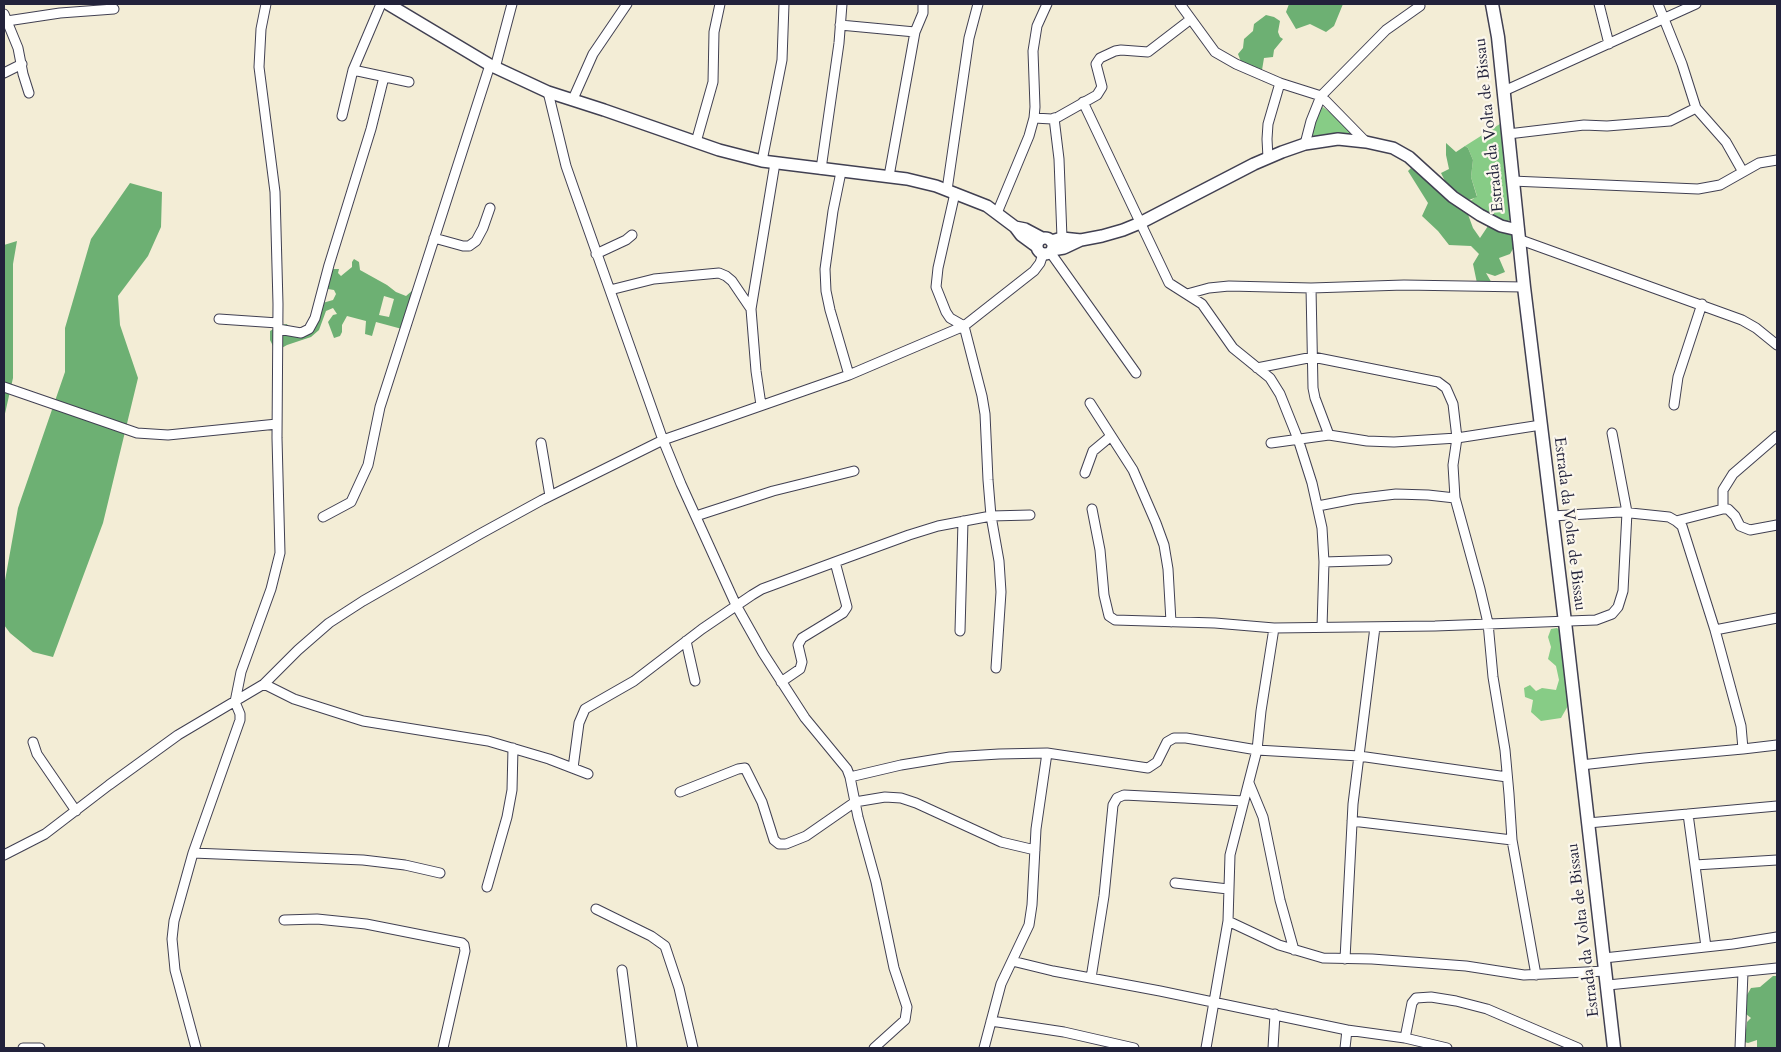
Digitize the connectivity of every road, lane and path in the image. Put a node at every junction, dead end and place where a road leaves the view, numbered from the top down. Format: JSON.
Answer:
{"nodes":[{"id":1,"x":266,"y":4,"type":"edge"},
{"id":2,"x":381,"y":4,"type":"edge"},
{"id":3,"x":388,"y":4,"type":"edge"},
{"id":4,"x":512,"y":4,"type":"edge"},
{"id":5,"x":627,"y":4,"type":"edge"},
{"id":6,"x":720,"y":4,"type":"edge"},
{"id":7,"x":784,"y":4,"type":"edge"},
{"id":8,"x":842,"y":4,"type":"edge"},
{"id":9,"x":923,"y":4,"type":"edge"},
{"id":10,"x":978,"y":4,"type":"edge"},
{"id":11,"x":1047,"y":4,"type":"edge"},
{"id":12,"x":1180,"y":4,"type":"edge"},
{"id":13,"x":1492,"y":4,"type":"edge"},
{"id":14,"x":1599,"y":4,"type":"edge"},
{"id":15,"x":1658,"y":4,"type":"edge"},
{"id":16,"x":1696,"y":4,"type":"edge"},
{"id":17,"x":1420,"y":6,"type":"dead end"},
{"id":18,"x":114,"y":9,"type":"dead end"},
{"id":19,"x":5,"y":18,"type":"edge"},
{"id":20,"x":1191,"y":19,"type":"junction"},
{"id":21,"x":1664,"y":19,"type":"junction"},
{"id":22,"x":840,"y":26,"type":"junction"},
{"id":23,"x":915,"y":32,"type":"junction"},
{"id":24,"x":1609,"y":44,"type":"junction"},
{"id":25,"x":22,"y":64,"type":"junction"},
{"id":26,"x":493,"y":67,"type":"junction"},
{"id":27,"x":353,"y":70,"type":"junction"},
{"id":28,"x":4,"y":73,"type":"edge"},
{"id":29,"x":384,"y":77,"type":"junction"},
{"id":30,"x":409,"y":82,"type":"dead end"},
{"id":31,"x":1280,"y":83,"type":"junction"},
{"id":32,"x":1504,"y":90,"type":"junction"},
{"id":33,"x":548,"y":92,"type":"junction"},
{"id":34,"x":29,"y":93,"type":"dead end"},
{"id":35,"x":1321,"y":96,"type":"junction"},
{"id":36,"x":573,"y":99,"type":"junction"},
{"id":37,"x":1084,"y":102,"type":"junction"},
{"id":38,"x":1696,"y":108,"type":"junction"},
{"id":39,"x":342,"y":116,"type":"dead end"},
{"id":40,"x":1034,"y":118,"type":"junction"},
{"id":41,"x":1054,"y":118,"type":"junction"},
{"id":42,"x":1508,"y":134,"type":"junction"},
{"id":43,"x":696,"y":142,"type":"junction"},
{"id":44,"x":1366,"y":142,"type":"junction"},
{"id":45,"x":1304,"y":144,"type":"junction"},
{"id":46,"x":1268,"y":158,"type":"junction"},
{"id":47,"x":1777,"y":160,"type":"edge"},
{"id":48,"x":762,"y":161,"type":"junction"},
{"id":49,"x":775,"y":163,"type":"junction"},
{"id":50,"x":821,"y":169,"type":"junction"},
{"id":51,"x":842,"y":172,"type":"junction"},
{"id":52,"x":1743,"y":172,"type":"junction"},
{"id":53,"x":889,"y":176,"type":"junction"},
{"id":54,"x":1512,"y":181,"type":"junction"},
{"id":55,"x":951,"y":191,"type":"junction"},
{"id":56,"x":490,"y":208,"type":"dead end"},
{"id":57,"x":996,"y":212,"type":"junction"},
{"id":58,"x":1140,"y":223,"type":"junction"},
{"id":59,"x":1518,"y":234,"type":"junction"},
{"id":60,"x":632,"y":235,"type":"dead end"},
{"id":61,"x":434,"y":238,"type":"junction"},
{"id":62,"x":1048,"y":246,"type":"junction"},
{"id":63,"x":596,"y":254,"type":"junction"},
{"id":64,"x":1524,"y":287,"type":"junction"},
{"id":65,"x":1312,"y":288,"type":"junction"},
{"id":66,"x":610,"y":290,"type":"junction"},
{"id":67,"x":1186,"y":294,"type":"junction"},
{"id":68,"x":1702,"y":304,"type":"junction"},
{"id":69,"x":751,"y":309,"type":"junction"},
{"id":70,"x":220,"y":319,"type":"dead end"},
{"id":71,"x":278,"y":326,"type":"junction"},
{"id":72,"x":964,"y":326,"type":"junction"},
{"id":73,"x":1777,"y":345,"type":"edge"},
{"id":74,"x":1313,"y":357,"type":"junction"},
{"id":75,"x":1257,"y":368,"type":"junction"},
{"id":76,"x":1136,"y":373,"type":"dead end"},
{"id":77,"x":849,"y":375,"type":"junction"},
{"id":78,"x":4,"y":386,"type":"edge"},
{"id":79,"x":1090,"y":403,"type":"dead end"},
{"id":80,"x":761,"y":405,"type":"junction"},
{"id":81,"x":1674,"y":405,"type":"dead end"},
{"id":82,"x":277,"y":424,"type":"junction"},
{"id":83,"x":1541,"y":425,"type":"junction"},
{"id":84,"x":1612,"y":433,"type":"dead end"},
{"id":85,"x":1330,"y":435,"type":"junction"},
{"id":86,"x":1111,"y":436,"type":"junction"},
{"id":87,"x":1457,"y":438,"type":"junction"},
{"id":88,"x":1298,"y":439,"type":"junction"},
{"id":89,"x":1776,"y":439,"type":"edge"},
{"id":90,"x":663,"y":440,"type":"junction"},
{"id":91,"x":1271,"y":443,"type":"dead end"},
{"id":92,"x":541,"y":444,"type":"dead end"},
{"id":93,"x":854,"y":471,"type":"dead end"},
{"id":94,"x":1085,"y":473,"type":"dead end"},
{"id":95,"x":550,"y":496,"type":"junction"},
{"id":96,"x":1455,"y":498,"type":"junction"},
{"id":97,"x":1318,"y":506,"type":"junction"},
{"id":98,"x":1092,"y":509,"type":"dead end"},
{"id":99,"x":1723,"y":509,"type":"junction"},
{"id":100,"x":1627,"y":512,"type":"junction"},
{"id":101,"x":1030,"y":515,"type":"dead end"},
{"id":102,"x":696,"y":516,"type":"junction"},
{"id":103,"x":991,"y":516,"type":"junction"},
{"id":104,"x":1552,"y":516,"type":"junction"},
{"id":105,"x":323,"y":517,"type":"dead end"},
{"id":106,"x":963,"y":521,"type":"junction"},
{"id":107,"x":1676,"y":521,"type":"junction"},
{"id":108,"x":1777,"y":525,"type":"edge"},
{"id":109,"x":1387,"y":560,"type":"dead end"},
{"id":110,"x":835,"y":562,"type":"junction"},
{"id":111,"x":1324,"y":562,"type":"junction"},
{"id":112,"x":736,"y":605,"type":"junction"},
{"id":113,"x":1777,"y":618,"type":"edge"},
{"id":114,"x":1171,"y":622,"type":"junction"},
{"id":115,"x":1565,"y":622,"type":"junction"},
{"id":116,"x":1488,"y":623,"type":"junction"},
{"id":117,"x":1322,"y":627,"type":"junction"},
{"id":118,"x":1375,"y":627,"type":"junction"},
{"id":119,"x":1274,"y":628,"type":"junction"},
{"id":120,"x":1714,"y":630,"type":"junction"},
{"id":121,"x":960,"y":631,"type":"dead end"},
{"id":122,"x":686,"y":640,"type":"junction"},
{"id":123,"x":996,"y":668,"type":"dead end"},
{"id":124,"x":695,"y":681,"type":"dead end"},
{"id":125,"x":781,"y":682,"type":"junction"},
{"id":126,"x":264,"y":684,"type":"junction"},
{"id":127,"x":235,"y":702,"type":"junction"},
{"id":128,"x":33,"y":742,"type":"dead end"},
{"id":129,"x":1777,"y":746,"type":"edge"},
{"id":130,"x":513,"y":748,"type":"junction"},
{"id":131,"x":1742,"y":749,"type":"junction"},
{"id":132,"x":1257,"y":750,"type":"junction"},
{"id":133,"x":1047,"y":753,"type":"junction"},
{"id":134,"x":1359,"y":756,"type":"junction"},
{"id":135,"x":1582,"y":765,"type":"junction"},
{"id":136,"x":573,"y":768,"type":"junction"},
{"id":137,"x":588,"y":774,"type":"dead end"},
{"id":138,"x":850,"y":777,"type":"junction"},
{"id":139,"x":1507,"y":777,"type":"junction"},
{"id":140,"x":1249,"y":783,"type":"junction"},
{"id":141,"x":680,"y":792,"type":"dead end"},
{"id":142,"x":1244,"y":801,"type":"junction"},
{"id":143,"x":855,"y":802,"type":"junction"},
{"id":144,"x":1777,"y":806,"type":"edge"},
{"id":145,"x":76,"y":811,"type":"junction"},
{"id":146,"x":1688,"y":814,"type":"junction"},
{"id":147,"x":1352,"y":821,"type":"junction"},
{"id":148,"x":1588,"y":823,"type":"junction"},
{"id":149,"x":1512,"y":840,"type":"junction"},
{"id":150,"x":1035,"y":850,"type":"junction"},
{"id":151,"x":193,"y":853,"type":"junction"},
{"id":152,"x":4,"y":855,"type":"edge"},
{"id":153,"x":1777,"y":860,"type":"edge"},
{"id":154,"x":1695,"y":865,"type":"junction"},
{"id":155,"x":440,"y":873,"type":"dead end"},
{"id":156,"x":1175,"y":883,"type":"dead end"},
{"id":157,"x":488,"y":887,"type":"dead end"},
{"id":158,"x":1228,"y":889,"type":"junction"},
{"id":159,"x":596,"y":909,"type":"dead end"},
{"id":160,"x":284,"y":920,"type":"dead end"},
{"id":161,"x":1228,"y":921,"type":"junction"},
{"id":162,"x":1777,"y":936,"type":"edge"},
{"id":163,"x":1706,"y":947,"type":"junction"},
{"id":164,"x":1294,"y":950,"type":"junction"},
{"id":165,"x":1345,"y":958,"type":"junction"},
{"id":166,"x":1012,"y":961,"type":"junction"},
{"id":167,"x":1605,"y":964,"type":"junction"},
{"id":168,"x":1777,"y":968,"type":"edge"},
{"id":169,"x":622,"y":970,"type":"dead end"},
{"id":170,"x":1743,"y":972,"type":"junction"},
{"id":171,"x":1536,"y":975,"type":"junction"},
{"id":172,"x":1091,"y":978,"type":"junction"},
{"id":173,"x":1608,"y":985,"type":"junction"},
{"id":174,"x":1214,"y":1003,"type":"junction"},
{"id":175,"x":1275,"y":1014,"type":"junction"},
{"id":176,"x":991,"y":1021,"type":"junction"},
{"id":177,"x":1347,"y":1030,"type":"junction"},
{"id":178,"x":1405,"y":1038,"type":"junction"},
{"id":179,"x":1108,"y":1045,"type":"edge"},
{"id":180,"x":23,"y":1048,"type":"edge"},
{"id":181,"x":40,"y":1048,"type":"edge"},
{"id":182,"x":196,"y":1048,"type":"edge"},
{"id":183,"x":443,"y":1048,"type":"edge"},
{"id":184,"x":632,"y":1048,"type":"edge"},
{"id":185,"x":694,"y":1048,"type":"edge"},
{"id":186,"x":874,"y":1048,"type":"edge"},
{"id":187,"x":984,"y":1048,"type":"edge"},
{"id":188,"x":1134,"y":1048,"type":"edge"},
{"id":189,"x":1206,"y":1048,"type":"edge"},
{"id":190,"x":1273,"y":1048,"type":"edge"},
{"id":191,"x":1345,"y":1048,"type":"edge"},
{"id":192,"x":1447,"y":1048,"type":"edge"},
{"id":193,"x":1578,"y":1048,"type":"edge"},
{"id":194,"x":1614,"y":1048,"type":"edge"},
{"id":195,"x":1740,"y":1048,"type":"edge"}],
"edges":[{"from":1,"to":71,"type":"street"},
{"from":2,"to":27,"type":"street"},
{"from":3,"to":26,"type":"street"},
{"from":4,"to":26,"type":"street"},
{"from":5,"to":36,"type":"street"},
{"from":6,"to":43,"type":"street"},
{"from":7,"to":48,"type":"street"},
{"from":8,"to":22,"type":"street"},
{"from":9,"to":23,"type":"street"},
{"from":10,"to":55,"type":"street"},
{"from":11,"to":40,"type":"street"},
{"from":12,"to":20,"type":"street"},
{"from":13,"to":32,"type":"main road","name":"Estrada da Volta de Bissau"},
{"from":14,"to":24,"type":"street"},
{"from":15,"to":21,"type":"street"},
{"from":16,"to":21,"type":"street"},
{"from":17,"to":35,"type":"street"},
{"from":18,"to":19,"type":"street"},
{"from":19,"to":25,"type":"street"},
{"from":20,"to":31,"type":"street"},
{"from":20,"to":37,"type":"street"},
{"from":21,"to":24,"type":"street"},
{"from":21,"to":38,"type":"street"},
{"from":22,"to":23,"type":"street"},
{"from":22,"to":50,"type":"street"},
{"from":23,"to":53,"type":"street"},
{"from":24,"to":32,"type":"street"},
{"from":25,"to":28,"type":"street"},
{"from":25,"to":34,"type":"street"},
{"from":26,"to":33,"type":"street"},
{"from":26,"to":61,"type":"street"},
{"from":27,"to":29,"type":"street"},
{"from":27,"to":39,"type":"street"},
{"from":29,"to":30,"type":"street"},
{"from":29,"to":71,"type":"street"},
{"from":31,"to":35,"type":"street"},
{"from":31,"to":46,"type":"street"},
{"from":32,"to":42,"type":"main road","name":"Estrada da Volta de Bissau"},
{"from":33,"to":36,"type":"street"},
{"from":33,"to":63,"type":"street"},
{"from":35,"to":44,"type":"street"},
{"from":35,"to":45,"type":"street"},
{"from":36,"to":43,"type":"street"},
{"from":37,"to":41,"type":"street"},
{"from":37,"to":58,"type":"street"},
{"from":38,"to":42,"type":"street"},
{"from":38,"to":52,"type":"street"},
{"from":40,"to":41,"type":"street"},
{"from":40,"to":57,"type":"street"},
{"from":41,"to":62,"type":"street"},
{"from":42,"to":54,"type":"main road","name":"Estrada da Volta de Bissau"},
{"from":43,"to":48,"type":"street"},
{"from":44,"to":45,"type":"street"},
{"from":44,"to":59,"type":"street"},
{"from":45,"to":46,"type":"street"},
{"from":46,"to":58,"type":"street"},
{"from":47,"to":52,"type":"street"},
{"from":48,"to":49,"type":"street"},
{"from":49,"to":50,"type":"street"},
{"from":49,"to":69,"type":"street"},
{"from":50,"to":51,"type":"street"},
{"from":51,"to":53,"type":"street"},
{"from":51,"to":77,"type":"street"},
{"from":52,"to":54,"type":"street"},
{"from":53,"to":55,"type":"street"},
{"from":54,"to":59,"type":"main road","name":"Estrada da Volta de Bissau"},
{"from":55,"to":57,"type":"street"},
{"from":55,"to":72,"type":"street"},
{"from":56,"to":61,"type":"street"},
{"from":57,"to":62,"type":"street"},
{"from":58,"to":62,"type":"street"},
{"from":58,"to":67,"type":"street"},
{"from":59,"to":64,"type":"main road","name":"Estrada da Volta de Bissau"},
{"from":59,"to":68,"type":"street"},
{"from":60,"to":63,"type":"street"},
{"from":61,"to":105,"type":"street"},
{"from":62,"to":72,"type":"street"},
{"from":62,"to":76,"type":"street"},
{"from":63,"to":66,"type":"street"},
{"from":64,"to":65,"type":"street"},
{"from":64,"to":83,"type":"main road","name":"Estrada da Volta de Bissau"},
{"from":65,"to":67,"type":"street"},
{"from":65,"to":74,"type":"street"},
{"from":66,"to":69,"type":"street"},
{"from":66,"to":90,"type":"street"},
{"from":67,"to":75,"type":"street"},
{"from":68,"to":73,"type":"street"},
{"from":68,"to":81,"type":"street"},
{"from":69,"to":80,"type":"street"},
{"from":70,"to":71,"type":"street"},
{"from":71,"to":82,"type":"street"},
{"from":72,"to":77,"type":"street"},
{"from":72,"to":103,"type":"street"},
{"from":74,"to":75,"type":"street"},
{"from":74,"to":85,"type":"street"},
{"from":74,"to":87,"type":"street"},
{"from":75,"to":88,"type":"street"},
{"from":77,"to":80,"type":"street"},
{"from":78,"to":82,"type":"street"},
{"from":79,"to":86,"type":"street"},
{"from":80,"to":90,"type":"street"},
{"from":82,"to":127,"type":"street"},
{"from":83,"to":87,"type":"street"},
{"from":83,"to":104,"type":"main road","name":"Estrada da Volta de Bissau"},
{"from":84,"to":100,"type":"street"},
{"from":85,"to":87,"type":"street"},
{"from":85,"to":88,"type":"street"},
{"from":86,"to":94,"type":"street"},
{"from":86,"to":114,"type":"street"},
{"from":87,"to":96,"type":"street"},
{"from":88,"to":91,"type":"street"},
{"from":88,"to":97,"type":"street"},
{"from":89,"to":99,"type":"street"},
{"from":90,"to":95,"type":"street"},
{"from":90,"to":102,"type":"street"},
{"from":92,"to":95,"type":"street"},
{"from":93,"to":102,"type":"street"},
{"from":95,"to":126,"type":"street"},
{"from":96,"to":97,"type":"street"},
{"from":96,"to":116,"type":"street"},
{"from":97,"to":111,"type":"street"},
{"from":98,"to":114,"type":"street"},
{"from":99,"to":107,"type":"street"},
{"from":99,"to":108,"type":"street"},
{"from":100,"to":104,"type":"street"},
{"from":100,"to":107,"type":"street"},
{"from":100,"to":115,"type":"street"},
{"from":101,"to":103,"type":"street"},
{"from":102,"to":112,"type":"street"},
{"from":103,"to":106,"type":"street"},
{"from":103,"to":123,"type":"street"},
{"from":104,"to":115,"type":"main road","name":"Estrada da Volta de Bissau"},
{"from":106,"to":110,"type":"street"},
{"from":106,"to":121,"type":"street"},
{"from":107,"to":120,"type":"street"},
{"from":109,"to":111,"type":"street"},
{"from":110,"to":112,"type":"street"},
{"from":110,"to":125,"type":"street"},
{"from":111,"to":117,"type":"street"},
{"from":112,"to":122,"type":"street"},
{"from":112,"to":125,"type":"street"},
{"from":113,"to":120,"type":"street"},
{"from":114,"to":119,"type":"street"},
{"from":115,"to":116,"type":"street"},
{"from":115,"to":135,"type":"main road","name":"Estrada da Volta de Bissau"},
{"from":116,"to":118,"type":"street"},
{"from":116,"to":139,"type":"street"},
{"from":117,"to":118,"type":"street"},
{"from":117,"to":119,"type":"street"},
{"from":118,"to":134,"type":"street"},
{"from":119,"to":132,"type":"street"},
{"from":120,"to":131,"type":"street"},
{"from":122,"to":124,"type":"street"},
{"from":122,"to":136,"type":"street"},
{"from":125,"to":138,"type":"street"},
{"from":126,"to":127,"type":"street"},
{"from":126,"to":130,"type":"street"},
{"from":127,"to":145,"type":"street"},
{"from":127,"to":151,"type":"street"},
{"from":128,"to":145,"type":"street"},
{"from":129,"to":131,"type":"street"},
{"from":130,"to":136,"type":"street"},
{"from":130,"to":157,"type":"street"},
{"from":131,"to":135,"type":"street"},
{"from":132,"to":133,"type":"street"},
{"from":132,"to":134,"type":"street"},
{"from":132,"to":140,"type":"street"},
{"from":133,"to":138,"type":"street"},
{"from":133,"to":150,"type":"street"},
{"from":134,"to":139,"type":"street"},
{"from":134,"to":147,"type":"street"},
{"from":135,"to":148,"type":"main road","name":"Estrada da Volta de Bissau"},
{"from":136,"to":137,"type":"street"},
{"from":138,"to":143,"type":"street"},
{"from":139,"to":149,"type":"street"},
{"from":140,"to":142,"type":"street"},
{"from":140,"to":164,"type":"street"},
{"from":141,"to":143,"type":"street"},
{"from":142,"to":158,"type":"street"},
{"from":142,"to":172,"type":"street"},
{"from":143,"to":150,"type":"street"},
{"from":143,"to":186,"type":"street"},
{"from":144,"to":146,"type":"street"},
{"from":145,"to":152,"type":"street"},
{"from":146,"to":148,"type":"street"},
{"from":146,"to":154,"type":"street"},
{"from":147,"to":149,"type":"street"},
{"from":147,"to":165,"type":"street"},
{"from":148,"to":167,"type":"main road","name":"Estrada da Volta de Bissau"},
{"from":149,"to":171,"type":"street"},
{"from":150,"to":166,"type":"street"},
{"from":151,"to":155,"type":"street"},
{"from":151,"to":182,"type":"street"},
{"from":153,"to":154,"type":"street"},
{"from":154,"to":163,"type":"street"},
{"from":156,"to":158,"type":"street"},
{"from":158,"to":161,"type":"street"},
{"from":159,"to":185,"type":"street"},
{"from":160,"to":183,"type":"street"},
{"from":161,"to":164,"type":"street"},
{"from":161,"to":174,"type":"street"},
{"from":162,"to":163,"type":"street"},
{"from":163,"to":167,"type":"street"},
{"from":164,"to":165,"type":"street"},
{"from":165,"to":171,"type":"street"},
{"from":166,"to":172,"type":"street"},
{"from":166,"to":176,"type":"street"},
{"from":167,"to":171,"type":"street"},
{"from":167,"to":173,"type":"main road","name":"Estrada da Volta de Bissau"},
{"from":168,"to":170,"type":"street"},
{"from":169,"to":184,"type":"street"},
{"from":170,"to":173,"type":"street"},
{"from":170,"to":195,"type":"street"},
{"from":172,"to":174,"type":"street"},
{"from":173,"to":194,"type":"main road","name":"Estrada da Volta de Bissau"},
{"from":174,"to":175,"type":"street"},
{"from":174,"to":189,"type":"street"},
{"from":175,"to":177,"type":"street"},
{"from":175,"to":190,"type":"street"},
{"from":176,"to":179,"type":"street"},
{"from":176,"to":187,"type":"street"},
{"from":177,"to":178,"type":"street"},
{"from":177,"to":191,"type":"street"},
{"from":178,"to":192,"type":"street"},
{"from":178,"to":193,"type":"street"},
{"from":179,"to":188,"type":"street"},
{"from":180,"to":181,"type":"street"}]}
